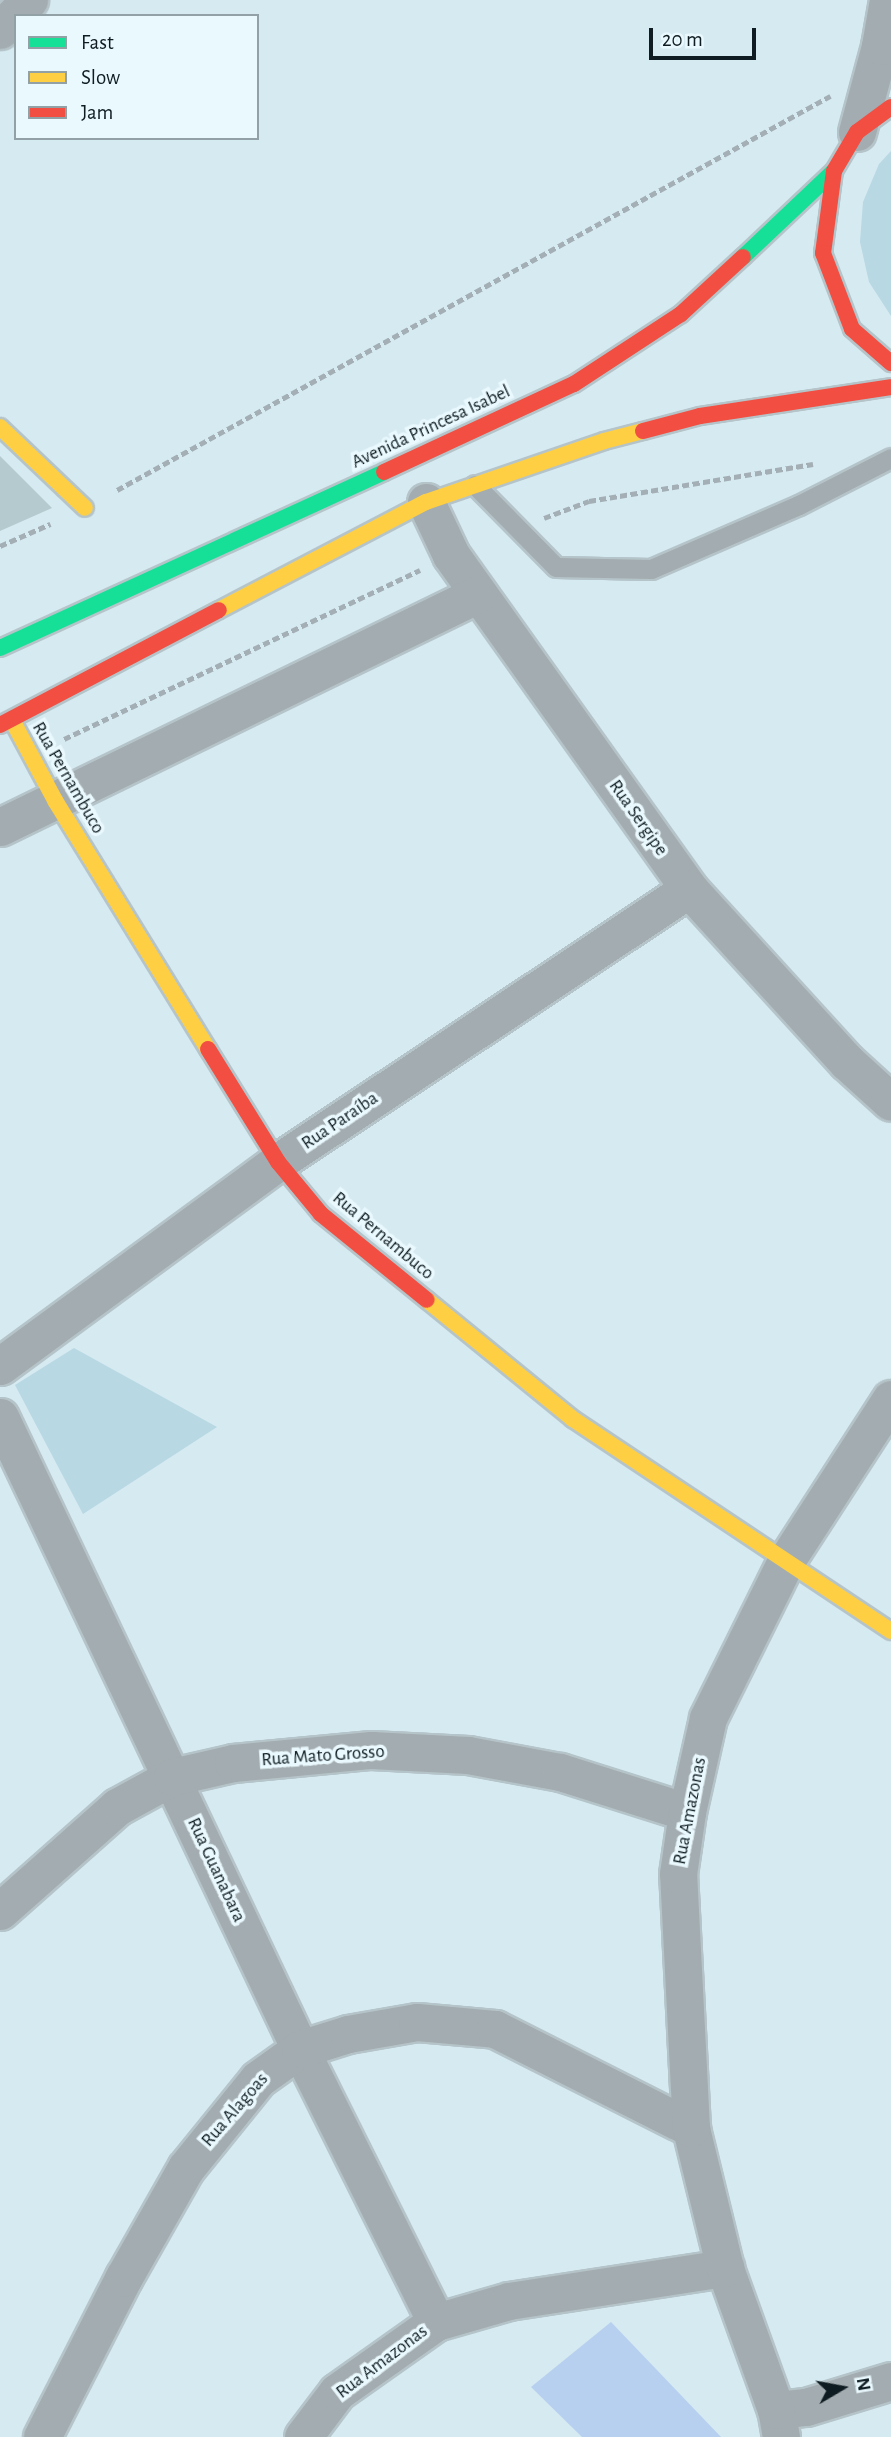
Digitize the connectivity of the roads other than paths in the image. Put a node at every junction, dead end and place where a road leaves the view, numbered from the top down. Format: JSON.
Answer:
{"nodes":[{"id":1,"x":29,"y":0,"type":"edge"},
{"id":2,"x":888,"y":0,"type":"edge"},
{"id":3,"x":15,"y":14,"type":"edge"},
{"id":4,"x":14,"y":16,"type":"edge"},
{"id":5,"x":0,"y":30,"type":"edge"},
{"id":6,"x":891,"y":107,"type":"edge"},
{"id":7,"x":858,"y":132,"type":"junction"},
{"id":8,"x":834,"y":172,"type":"junction"},
{"id":9,"x":891,"y":363,"type":"edge"},
{"id":10,"x":891,"y":387,"type":"edge"},
{"id":11,"x":0,"y":427,"type":"edge"},
{"id":12,"x":891,"y":458,"type":"edge"},
{"id":13,"x":475,"y":485,"type":"junction"},
{"id":14,"x":426,"y":502,"type":"junction"},
{"id":15,"x":85,"y":508,"type":"road end"},
{"id":16,"x":478,"y":594,"type":"junction"},
{"id":17,"x":0,"y":648,"type":"edge"},
{"id":18,"x":6,"y":723,"type":"edge"},
{"id":19,"x":56,"y":802,"type":"junction"},
{"id":20,"x":0,"y":827,"type":"edge"},
{"id":21,"x":689,"y":889,"type":"junction"},
{"id":22,"x":891,"y":1102,"type":"edge"},
{"id":23,"x":278,"y":1162,"type":"junction"},
{"id":24,"x":0,"y":1366,"type":"edge"},
{"id":25,"x":891,"y":1399,"type":"edge"},
{"id":26,"x":0,"y":1417,"type":"edge"},
{"id":27,"x":786,"y":1561,"type":"junction"},
{"id":28,"x":891,"y":1631,"type":"edge"},
{"id":29,"x":172,"y":1777,"type":"junction"},
{"id":30,"x":687,"y":1812,"type":"junction"},
{"id":31,"x":0,"y":1911,"type":"edge"},
{"id":32,"x":300,"y":2049,"type":"junction"},
{"id":33,"x":691,"y":2128,"type":"junction"},
{"id":34,"x":725,"y":2268,"type":"junction"},
{"id":35,"x":436,"y":2322,"type":"junction"},
{"id":36,"x":891,"y":2381,"type":"edge"},
{"id":37,"x":779,"y":2424,"type":"edge"},
{"id":38,"x":42,"y":2437,"type":"edge"},
{"id":39,"x":303,"y":2437,"type":"edge"}],
"edges":[{"from":1,"to":3,"type":"street"},
{"from":2,"to":7,"type":"street"},
{"from":4,"to":5,"type":"street"},
{"from":6,"to":7,"type":"main road"},
{"from":7,"to":8,"type":"main road"},
{"from":8,"to":9,"type":"main road"},
{"from":8,"to":17,"type":"main road","name":"Avenida Princesa Isabel"},
{"from":10,"to":13,"type":"main road"},
{"from":11,"to":15,"type":"main road"},
{"from":12,"to":13,"type":"lane"},
{"from":13,"to":14,"type":"main road"},
{"from":14,"to":16,"type":"street","name":"Rua Sergipe"},
{"from":14,"to":18,"type":"main road"},
{"from":16,"to":19,"type":"street"},
{"from":16,"to":21,"type":"street","name":"Rua Sergipe"},
{"from":18,"to":19,"type":"main road","name":"Rua Pernambuco"},
{"from":19,"to":20,"type":"street"},
{"from":19,"to":23,"type":"main road","name":"Rua Pernambuco"},
{"from":21,"to":22,"type":"street","name":"Rua Sergipe"},
{"from":21,"to":23,"type":"street","name":"Rua Paraíba"},
{"from":23,"to":24,"type":"street","name":"Rua Paraíba"},
{"from":23,"to":27,"type":"main road","name":"Rua Pernambuco"},
{"from":25,"to":27,"type":"street","name":"Rua Amazonas"},
{"from":26,"to":29,"type":"street","name":"Rua Guanabara"},
{"from":27,"to":28,"type":"main road","name":"Rua Pernambuco"},
{"from":27,"to":30,"type":"street","name":"Rua Amazonas"},
{"from":29,"to":30,"type":"street","name":"Rua Mato Grosso"},
{"from":29,"to":31,"type":"street","name":"Rua Mato Grosso"},
{"from":29,"to":32,"type":"street","name":"Rua Guanabara"},
{"from":30,"to":33,"type":"street","name":"Rua Amazonas"},
{"from":32,"to":33,"type":"street","name":"Rua Alagoas"},
{"from":32,"to":35,"type":"street","name":"Rua Guanabara"},
{"from":32,"to":38,"type":"street","name":"Rua Alagoas"},
{"from":33,"to":34,"type":"street","name":"Rua Amazonas"},
{"from":34,"to":35,"type":"street","name":"Rua Amazonas"},
{"from":34,"to":37,"type":"street","name":"Rua Amazonas"},
{"from":35,"to":39,"type":"street","name":"Rua Amazonas"},
{"from":36,"to":37,"type":"street"}]}
